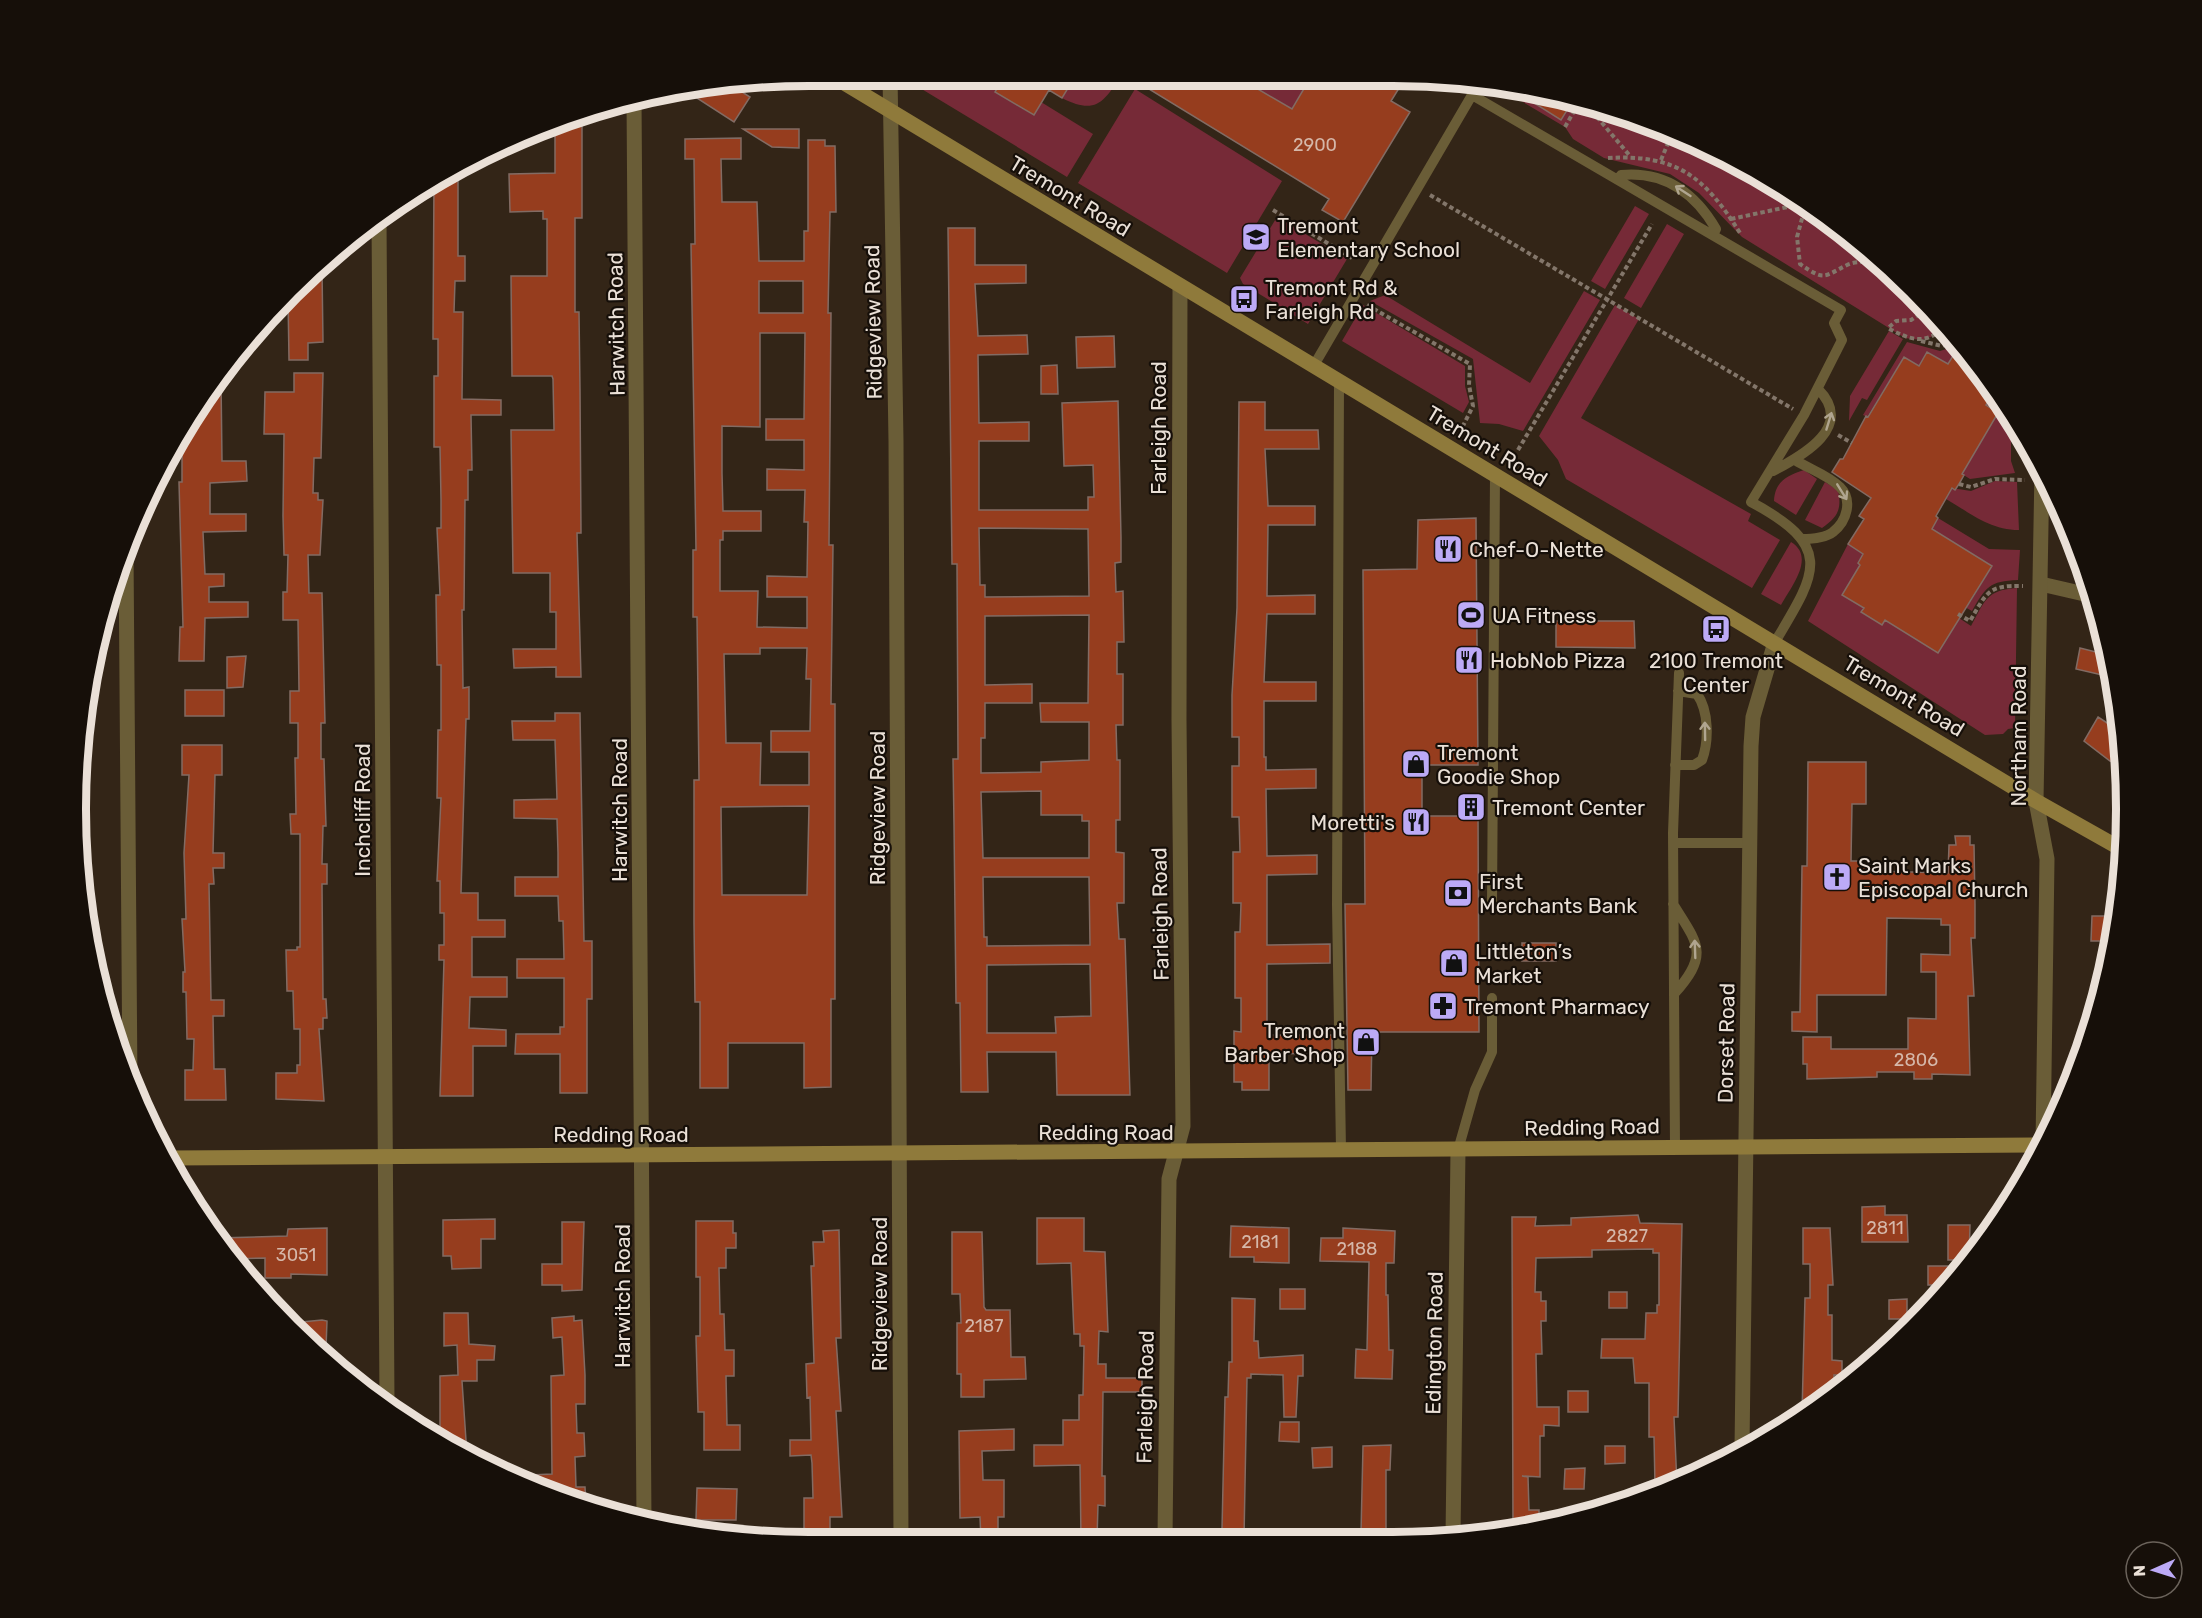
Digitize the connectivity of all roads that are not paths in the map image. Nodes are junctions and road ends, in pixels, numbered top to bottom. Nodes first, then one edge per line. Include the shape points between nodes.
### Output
1 (849, 86) edge
2 (890, 86) edge
3 (634, 107) edge
4 (890, 111) junction
5 (1618, 180) junction
6 (379, 228) edge
7 (1713, 235) junction
8 (1180, 286) junction
9 (1313, 367) junction
10 (1339, 382) junction
11 (1818, 389) junction
12 (1795, 460) junction
13 (1772, 471) junction
14 (1495, 475) junction
15 (2042, 489) edge
16 (1801, 539) junction
17 (126, 570) edge
18 (2041, 585) junction
19 (2083, 594) edge
20 (1775, 642) junction
21 (1679, 674) dead end
22 (1678, 691) junction
23 (1675, 765) junction
24 (2036, 801) junction
25 (1673, 843) junction
26 (1750, 843) junction
27 (2115, 846) edge
28 (1673, 903) junction
29 (1492, 904) dead end
30 (1674, 994) junction
31 (1492, 998) dead end
32 (130, 1057) edge
33 (2043, 1126) edge
34 (2034, 1145) edge
35 (1746, 1146) junction
36 (1675, 1147) junction
37 (1341, 1150) junction
38 (1458, 1150) junction
39 (1176, 1152) junction
40 (642, 1154) junction
41 (900, 1154) junction
42 (386, 1156) junction
43 (175, 1158) edge
44 (387, 1396) edge
45 (1742, 1443) edge
46 (645, 1513) edge
47 (1453, 1530) edge
48 (901, 1532) edge
49 (1165, 1532) edge

1 - 4 main road, Tremont Road
2 - 4 street, Ridgeview Road
3 - 40 street, Harwitch Road
4 - 8 main road, Tremont Road
4 - 41 street, Ridgeview Road
5 - 7 lane
7 -> 5 lane via 1716,229 1690,196 1660,177 1635,174 1621,175
5 - 9 lane via 1472,95
6 - 42 street, Inchcliff Road
7 - 11 lane via 1841,310 1834,323 1842,340
8 - 9 main road, Tremont Road
8 - 39 street, Farleigh Road via 1183,1118
9 - 10 main road, Tremont Road
10 - 14 main road, Tremont Road
10 - 37 lane via 1337,905
12 -> 11 lane via 1817,443 1833,412
11 - 13 lane
12 - 13 lane
12 -> 16 lane via 1838,485 1848,505 1845,517 1833,532
13 - 16 lane via 1751,502 1776,516
14 - 20 main road, Tremont Road
14 - 29 lane
15 - 18 street, Northam Road
16 - 20 lane via 1811,556 1812,572
17 - 32 street
18 - 19 street
18 - 24 street, Northam Road
20 - 24 main road, Tremont Road
20 - 26 street, Dorset Road via 1753,717
21 - 22 lane
22 - 23 lane
23 -> 22 lane via 1694,765 1706,751 1705,705 1698,694
23 - 25 lane
24 - 27 main road, Tremont Road
24 - 33 street, Northam Road via 2047,859
25 - 26 lane
25 - 28 lane
26 - 35 street, Dorset Road
28 - 30 lane
30 -> 28 lane via 1694,969 1698,950 1693,933
30 - 36 lane
31 - 38 lane via 1492,1052 1475,1090
34 - 35 main road, Redding Road
35 - 36 main road, Redding Road
35 - 45 street, Dorset Road
36 - 38 main road, Redding Road
37 - 38 main road, Redding Road
37 - 39 main road, Redding Road
38 - 47 street, Edington Road
39 - 41 main road, Redding Road
39 - 49 street, Farleigh Road via 1169,1179
40 - 41 main road, Redding Road
40 - 42 main road, Redding Road
40 - 46 street, Harwitch Road
41 - 48 street, Ridgeview Road
42 - 43 main road, Redding Road
42 - 44 street, Inchcliff Road

